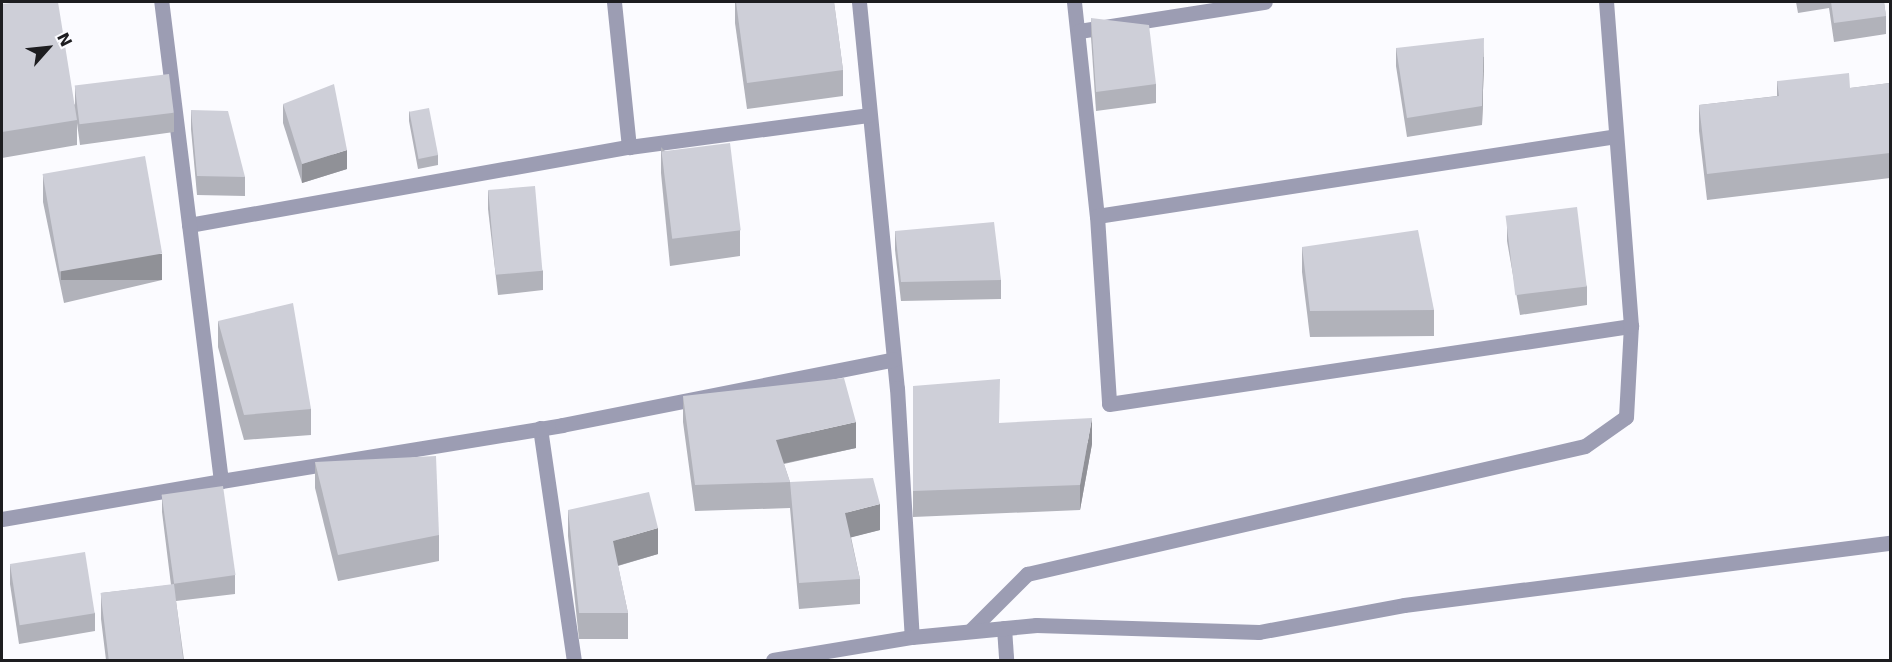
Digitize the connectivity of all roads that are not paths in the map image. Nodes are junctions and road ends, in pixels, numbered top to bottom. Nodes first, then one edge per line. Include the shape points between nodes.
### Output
1 (161, 2) edge
2 (614, 2) edge
3 (859, 2) edge
4 (1074, 2) edge
5 (1265, 2) edge
6 (1606, 2) edge
7 (1078, 31) junction
8 (868, 115) junction
9 (1616, 136) junction
10 (629, 147) junction
11 (1097, 216) junction
12 (189, 225) junction
13 (1631, 326) junction
14 (894, 359) junction
15 (540, 428) junction
16 (221, 481) junction
17 (2, 519) edge
18 (1890, 543) edge
19 (1004, 628) junction
20 (970, 631) junction
21 (912, 637) junction
22 (574, 660) edge
23 (773, 660) edge
24 (1006, 660) edge

1 - 12 street
2 - 10 street
3 - 8 street
4 - 7 street
5 - 7 street
6 - 9 street
7 - 11 street
8 - 10 street
8 - 14 street
9 - 11 street
9 - 13 street
10 - 12 street
11 - 13 street via 1109,404
12 - 16 street
13 - 20 street via 1626,417 1585,446 1027,574
14 - 15 street
14 - 21 street
15 - 16 street
15 - 22 street
16 - 17 street
18 - 19 street via 1404,605 1258,632 1036,625
19 - 20 street
19 - 24 street
20 - 21 street
21 - 23 street

